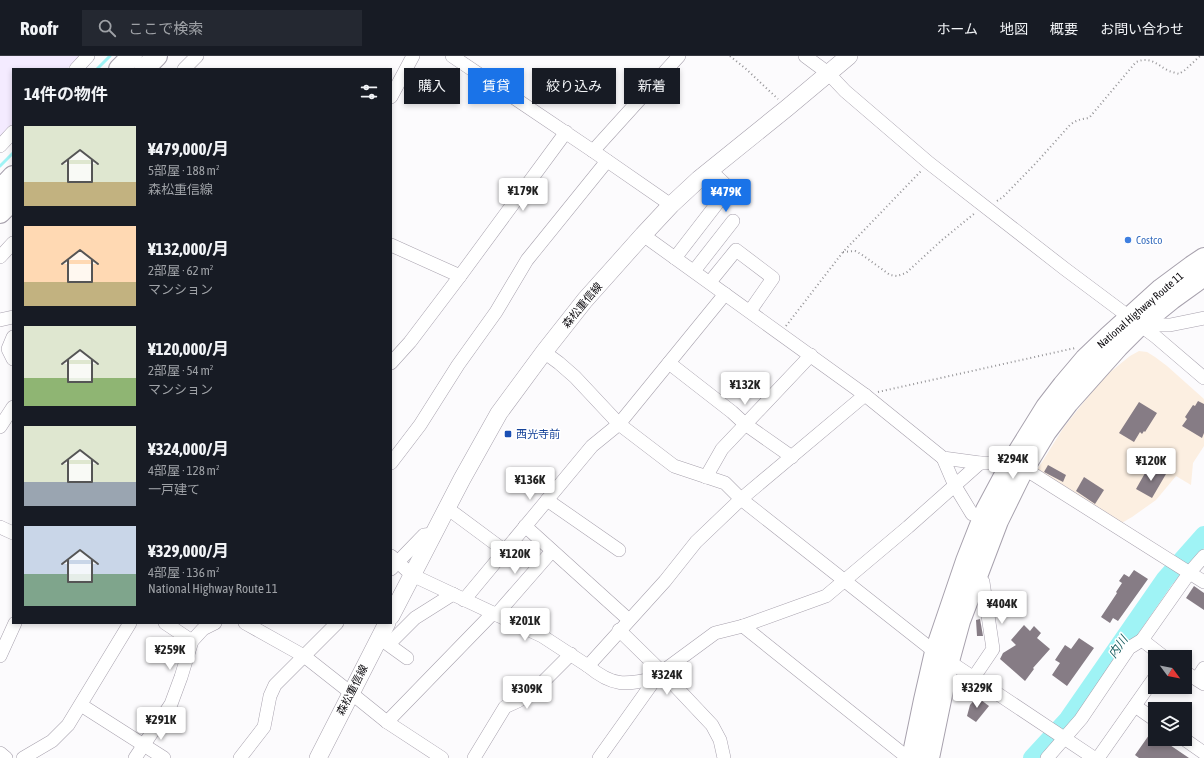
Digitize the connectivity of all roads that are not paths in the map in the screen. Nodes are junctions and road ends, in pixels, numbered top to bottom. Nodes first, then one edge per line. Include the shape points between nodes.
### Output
1 (132, 56) edge
2 (157, 56) edge
3 (197, 56) edge
4 (413, 56) edge
5 (452, 56) edge
6 (679, 56) edge
7 (805, 56) edge
8 (849, 56) edge
9 (120, 68) edge
10 (145, 68) edge
11 (185, 68) edge
12 (828, 73) junction
13 (392, 95) edge
14 (566, 132) junction
15 (12, 133) edge
16 (0, 146) edge
17 (593, 151) junction
18 (607, 161) junction
19 (710, 170) junction
20 (12, 177) edge
21 (0, 190) edge
22 (12, 201) edge
23 (670, 205) junction
24 (0, 213) edge
25 (733, 221) dead end
26 (643, 235) junction
27 (9, 244) edge
28 (392, 245) edge
29 (0, 256) edge
30 (675, 258) junction
31 (1204, 258) edge
32 (694, 271) junction
33 (460, 276) junction
34 (1204, 276) edge
35 (710, 282) junction
36 (725, 294) junction
37 (750, 311) junction
38 (12, 317) edge
39 (1204, 318) edge
40 (0, 320) edge
41 (1135, 321) junction
42 (12, 339) edge
43 (544, 352) junction
44 (811, 355) junction
45 (12, 357) edge
46 (392, 362) edge
47 (668, 363) junction
48 (1204, 378) edge
49 (865, 395) junction
50 (12, 409) edge
51 (619, 424) junction
52 (745, 424) junction
53 (0, 427) edge
54 (792, 456) junction
55 (943, 458) junction
56 (392, 462) edge
57 (980, 463) junction
58 (1017, 468) junction
59 (706, 477) junction
60 (955, 486) junction
61 (741, 499) junction
62 (547, 500) junction
63 (447, 508) junction
64 (972, 514) dead end
65 (525, 526) junction
66 (0, 527) edge
67 (12, 533) edge
68 (434, 534) junction
69 (552, 550) junction
70 (619, 550) dead end
71 (505, 551) junction
72 (1204, 556) edge
73 (393, 562) edge
74 (1182, 567) junction
75 (412, 575) junction
76 (976, 579) junction
77 (844, 580) junction
78 (1204, 582) edge
79 (458, 597) junction
80 (392, 614) edge
81 (495, 614) junction
82 (629, 620) junction
83 (15, 624) edge
84 (129, 624) edge
85 (166, 624) edge
86 (213, 624) edge
87 (247, 624) edge
88 (336, 624) edge
89 (388, 624) edge
90 (743, 626) junction
91 (619, 630) junction
92 (1142, 640) junction
93 (192, 641) junction
94 (384, 641) junction
95 (1155, 650) edge
96 (571, 654) junction
97 (0, 656) edge
98 (304, 656) junction
99 (942, 656) junction
100 (407, 658) dead end
101 (588, 666) junction
102 (1204, 668) edge
103 (659, 675) junction
104 (974, 677) junction
105 (1200, 682) edge
106 (1148, 686) edge
107 (351, 693) junction
108 (81, 705) junction
109 (1135, 706) junction
110 (1148, 715) edge
111 (387, 722) junction
112 (1059, 734) junction
113 (144, 744) junction
114 (1192, 745) edge
115 (0, 753) edge
116 (1204, 753) edge
117 (6, 758) edge
118 (23, 758) edge
119 (135, 758) edge
120 (164, 758) edge
121 (240, 758) edge
122 (318, 758) edge
123 (442, 758) edge
124 (474, 758) edge
125 (600, 758) edge
126 (724, 758) edge
127 (908, 758) edge
128 (912, 758) edge
129 (929, 758) edge
130 (1047, 758) edge
131 (1094, 758) edge
132 (1098, 758) edge

1 - 9 highway
2 - 10 highway
3 - 11 street
4 - 13 street
5 - 14 street
6 - 17 street
7 - 12 street
8 - 12 main road, 森松重信線
12 - 19 main road, 森松重信線
12 - 41 street via 929,163
14 - 17 street
14 - 33 street
15 - 16 street
17 - 18 street
18 - 23 street
18 - 56 street via 526,260 496,312 420,425
19 - 23 main road, 森松重信線
19 - 30 street via 729,188
20 - 21 highway
22 - 24 highway
23 - 26 main road, 森松重信線
25 - 32 street
26 - 30 street
26 - 43 main road, 森松重信線 via 585,300
27 - 29 street
28 - 33 street
30 - 32 street
31 - 41 highway, National Highway Route 11 via 1161,289
32 - 35 street
33 - 46 street
34 - 41 highway, National Highway Route 11
35 - 36 street
35 - 37 street via 736,250 773,278
36 - 37 street
36 - 47 street
37 - 44 street
38 - 40 street
39 - 41 street via 1170,325
41 - 48 street
41 - 58 highway, National Highway Route 11 via 1085,360 1063,385 1038,420
42 - 45 street via 8,349
43 - 51 street via 575,377
43 - 63 main road, 森松重信線 via 499,413
44 - 49 street
44 - 52 street
47 - 51 street
47 - 52 street
49 - 54 street
49 - 55 street
50 - 53 street
51 - 59 street via 674,466
51 - 62 street via 592,446
52 - 54 street
52 - 59 street via 722,449
54 - 61 street
55 - 57 street
55 - 60 street
57 - 58 street via 999,463
57 - 60 street
58 - 74 street via 1033,474
58 - 76 highway, National Highway Route 11
58 - 99 highway, National Highway Route 11 via 983,518 966,561
59 - 61 street via 725,484
60 - 64 street
60 - 77 street
61 - 77 street
61 - 82 street via 696,542
62 - 65 street
62 - 70 street
63 - 68 main road, 森松重信線
63 - 71 street
65 - 69 street
65 - 71 street
66 - 67 street
68 - 73 street via 424,535
68 - 75 main road, 森松重信線
69 - 81 street
69 - 82 street
71 - 79 street
72 - 74 street
73 - 75 street
74 - 78 street
74 - 92 street
75 - 79 street
75 - 80 main road, 森松重信線
76 - 99 highway, National Highway Route 11 via 960,621
76 - 104 street via 983,582 993,649
77 - 90 street via 826,596
77 - 99 street
79 - 81 street
79 - 94 street via 415,618
81 - 96 street via 542,636
81 - 111 street
82 - 91 street
83 - 97 street
84 - 108 street
85 - 93 street
86 - 93 street via 203,629
87 - 98 street
88 - 98 street
89 - 94 main road, 森松重信線
90 - 103 street via 715,633
90 - 127 street
91 - 101 street
91 - 103 street
92 - 95 street
92 - 112 street via 1130,648 1081,719
93 - 113 street via 171,704
94 - 100 street
94 - 107 main road, 森松重信線
96 - 101 street
96 - 124 street via 536,689 505,707
98 - 107 street
98 - 121 street via 275,685 270,696 264,727
99 - 104 street
99 - 128 highway, National Highway Route 11
99 - 129 highway, National Highway Route 11
101 - 103 street via 607,680 616,683 636,683
102 - 105 street
103 - 125 street
103 - 126 street via 712,725 720,740
104 - 112 street
106 - 109 street
107 - 111 street
107 - 122 main road, 森松重信線
108 - 113 street
108 - 118 street via 68,725 52,741
109 - 110 street
109 - 132 street
111 - 123 street
112 - 130 street
112 - 131 street
113 - 119 street
113 - 120 street
114 - 116 street
115 - 117 street

